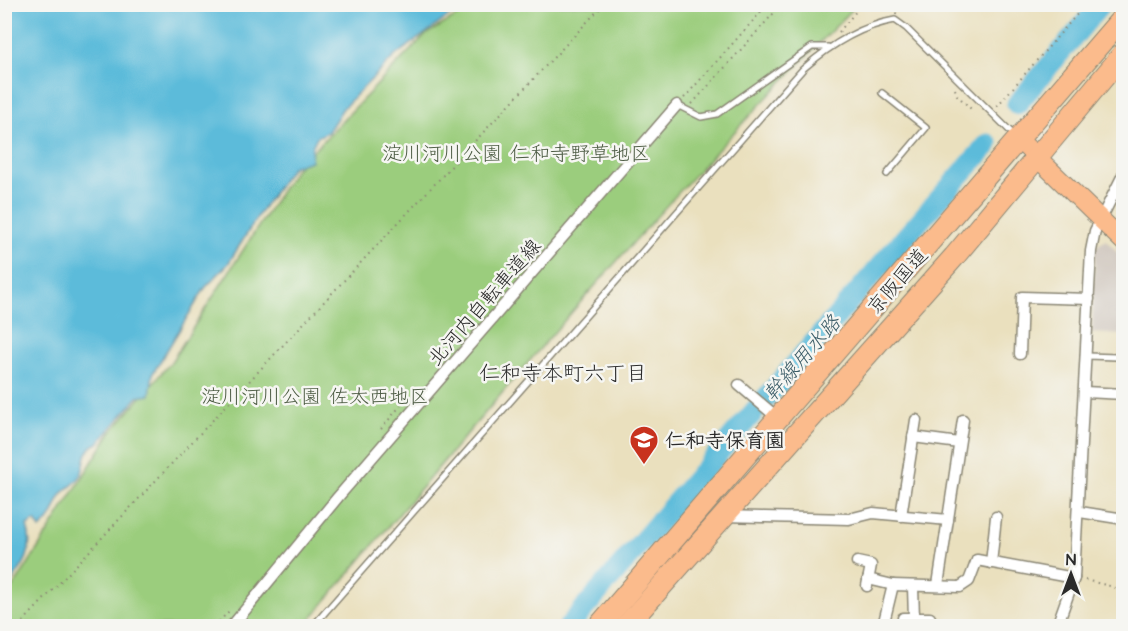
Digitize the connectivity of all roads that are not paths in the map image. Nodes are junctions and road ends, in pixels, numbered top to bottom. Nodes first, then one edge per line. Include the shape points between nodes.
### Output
1 (1124, 16) edge
2 (828, 47) junction
3 (1124, 53) edge
4 (882, 93) dead end
5 (677, 105) joint
6 (1018, 139) junction
7 (1037, 156) junction
8 (1124, 173) edge
9 (886, 174) dead end
10 (1101, 220) junction
11 (1124, 242) edge
12 (1089, 299) junction
13 (1020, 354) dead end
14 (1087, 356) junction
15 (1117, 357) dead end
16 (739, 385) dead end
17 (1085, 392) junction
18 (1124, 394) edge
19 (772, 414) junction
20 (916, 420) dead end
21 (963, 420) dead end
22 (913, 437) junction
23 (959, 443) junction
24 (1080, 512) junction
25 (721, 516) junction
26 (901, 516) junction
27 (996, 517) dead end
28 (1124, 519) edge
29 (948, 520) junction
30 (857, 562) dead end
31 (991, 563) junction
32 (1074, 578) junction
33 (893, 585) junction
34 (938, 585) junction
35 (913, 587) junction
36 (930, 618) dead end
37 (232, 627) edge
38 (313, 627) edge
39 (599, 627) edge
40 (626, 627) edge
41 (883, 627) edge
42 (1056, 627) edge

1 - 6 highway, 京阪国道
2 - 5 lane via 812,47 717,114 701,117
2 - 6 lane via 883,22 895,21 906,27
2 - 38 lane via 803,69 659,229
3 - 7 highway, 京阪国道
4 - 9 lane via 926,128
5 - 37 street, 北河内自転車道線 via 338,497
6 - 7 main road
6 - 19 highway, 京阪国道
7 - 10 main road
7 - 25 highway, 京阪国道 via 954,257
8 - 10 street
10 - 11 main road
10 - 12 street via 1091,251
12 - 13 street via 1022,297
12 - 14 street
14 - 15 lane
14 - 17 street
16 - 19 street
17 - 18 street
17 - 24 street
19 - 39 highway, 京阪国道
20 - 22 street
21 - 23 street
22 - 23 street
22 - 26 street
23 - 29 street
24 - 28 street
24 - 32 street
25 - 26 street
25 - 40 highway, 京阪国道
26 - 29 street
27 - 31 street
29 - 34 street
30 - 33 street via 871,565 867,583
31 - 32 street
31 - 34 street via 977,560 969,581 960,587
32 - 42 street
33 - 35 street
33 - 41 street
34 - 35 street
35 - 36 street via 909,618

